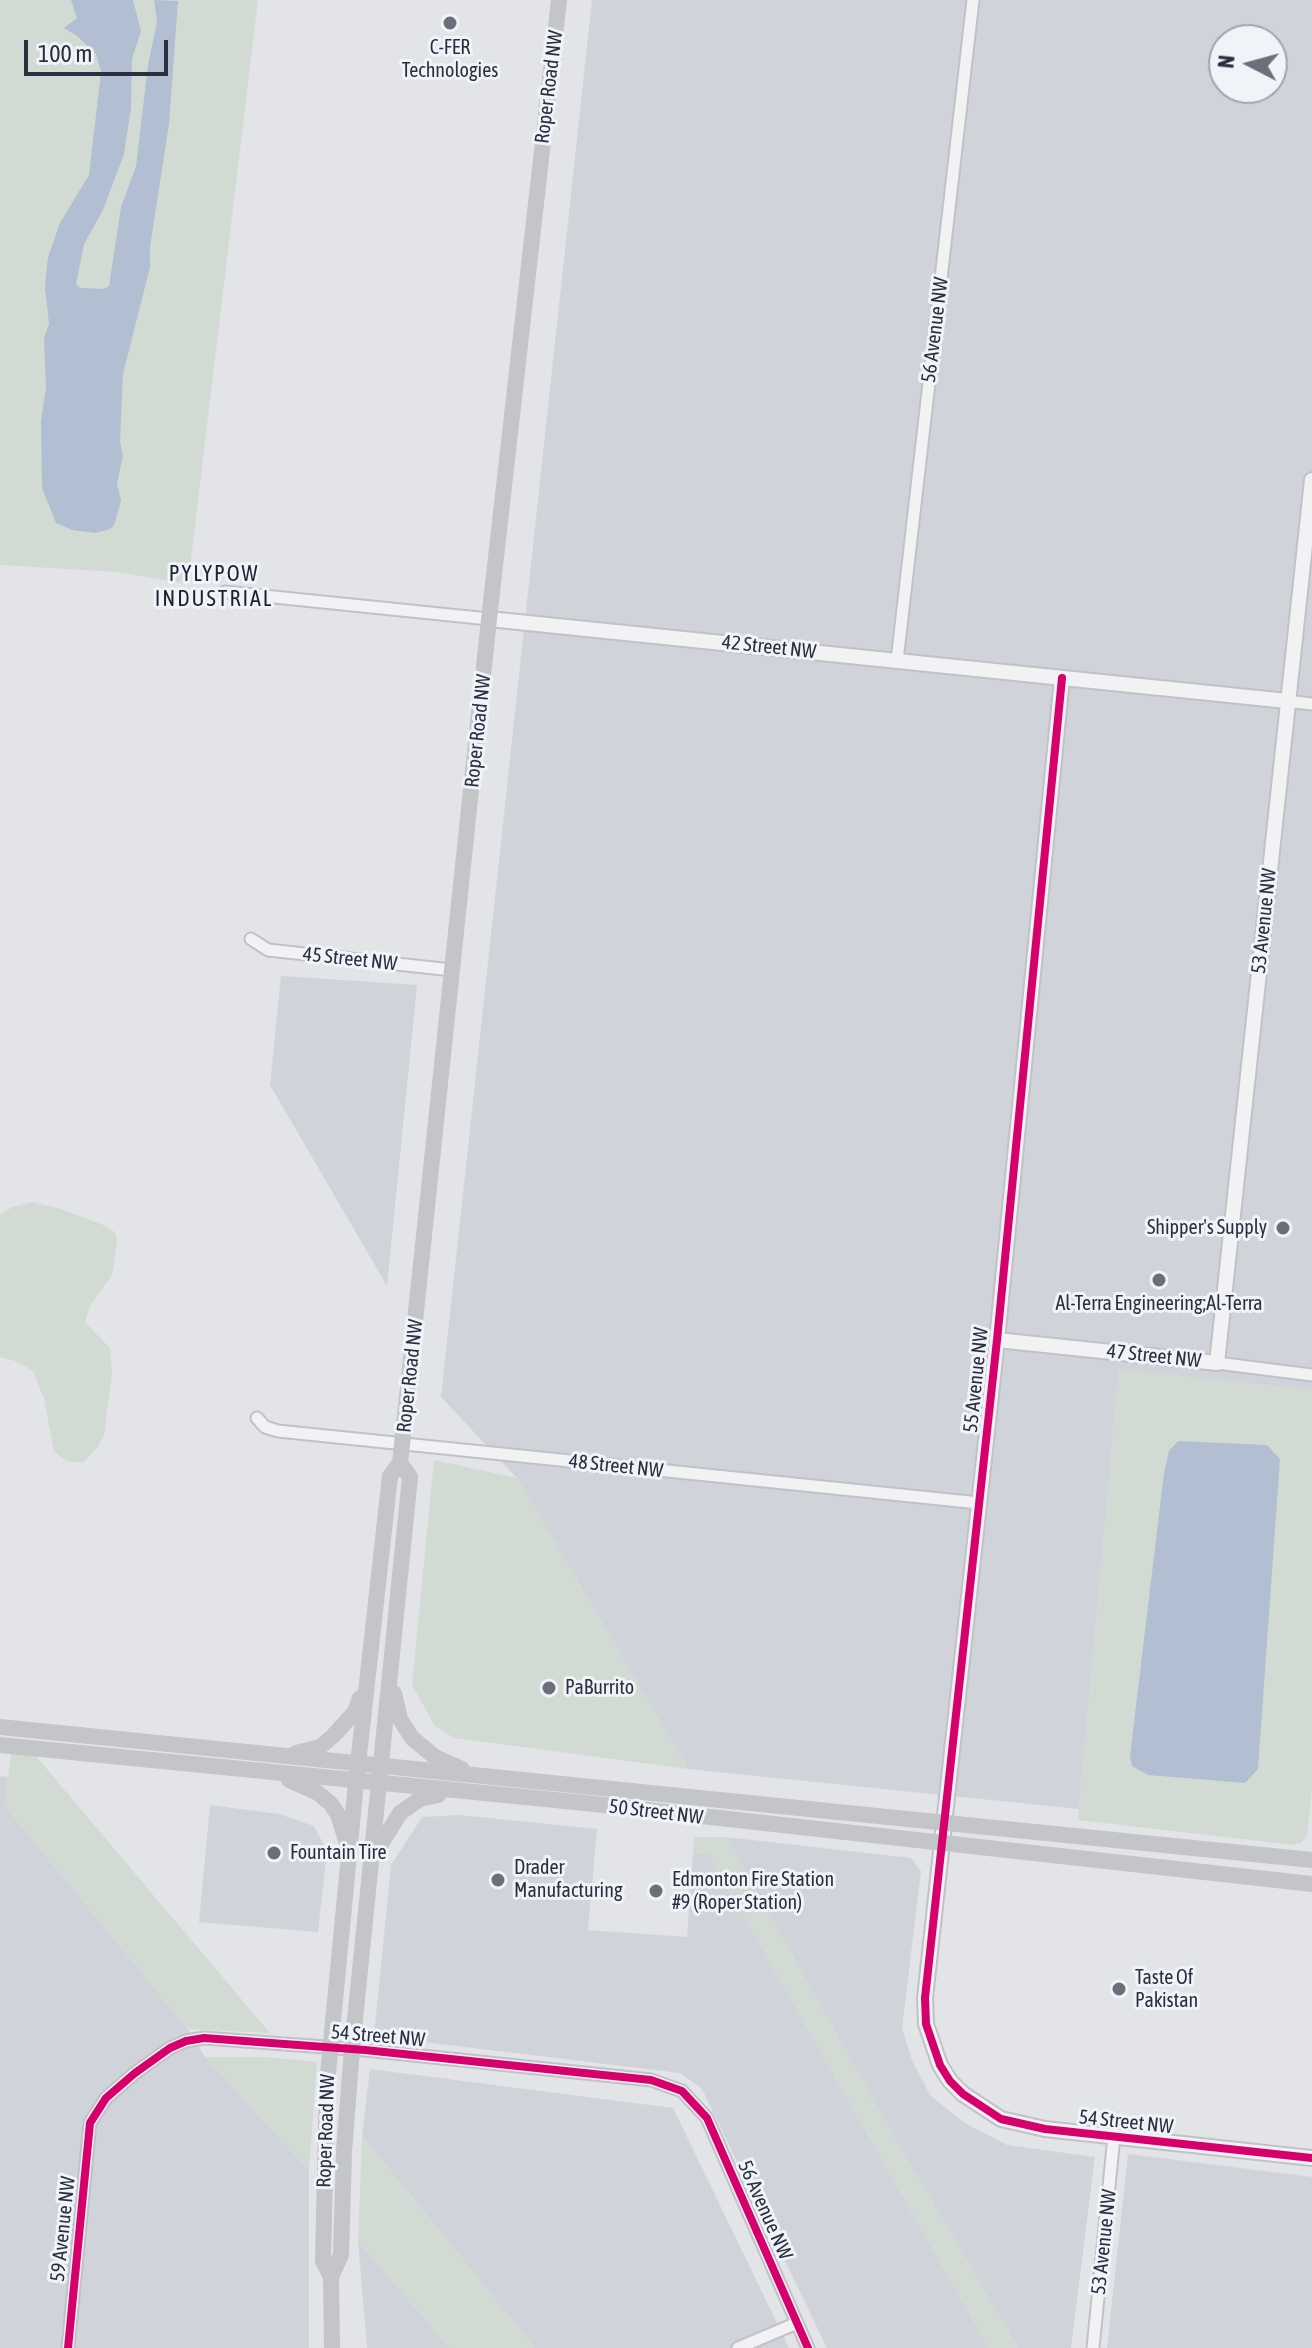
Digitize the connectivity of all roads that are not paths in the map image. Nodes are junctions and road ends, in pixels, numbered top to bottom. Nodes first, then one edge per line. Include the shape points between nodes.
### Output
1 (559, 0) edge
2 (973, 0) edge
3 (1312, 480) edge
4 (225, 592) dead end
5 (489, 619) junction
6 (897, 661) junction
7 (1062, 678) junction
8 (1287, 701) junction
9 (1312, 704) edge
10 (251, 939) dead end
11 (452, 970) junction
12 (997, 1340) junction
13 (1217, 1363) junction
14 (1312, 1375) edge
15 (257, 1418) dead end
16 (402, 1444) junction
17 (400, 1463) junction
18 (979, 1503) junction
19 (391, 1677) junction
20 (367, 1678) junction
21 (0, 1727) edge
22 (0, 1745) edge
23 (277, 1755) junction
24 (358, 1762) junction
25 (381, 1765) junction
26 (272, 1773) junction
27 (478, 1776) junction
28 (356, 1782) junction
29 (379, 1784) junction
30 (454, 1792) junction
31 (945, 1823) junction
32 (943, 1842) junction
33 (349, 1849) junction
34 (1312, 1860) edge
35 (1144, 1863) junction
36 (371, 1865) junction
37 (1312, 1867) edge
38 (1312, 1884) edge
39 (331, 2048) junction
40 (352, 2049) junction
41 (950, 2081) joint
42 (682, 2091) joint
43 (95, 2114) joint
44 (1114, 2136) junction
45 (1312, 2158) edge
46 (331, 2277) junction
47 (797, 2323) junction
48 (68, 2348) edge
49 (332, 2348) edge
50 (738, 2348) edge
51 (808, 2348) edge
52 (1093, 2348) edge

1 - 5 main road, Roper Road NW
2 - 6 street, 56 Avenue NW
3 - 8 street, 53 Avenue NW
4 - 5 street, 42 Street NW
5 - 6 street, 42 Street NW
5 - 11 main road, Roper Road NW
6 - 7 street, 42 Street NW
7 - 8 street, 42 Street NW
7 - 12 street, 55 Avenue NW
8 - 9 street, 42 Street NW
8 - 13 street, 53 Avenue NW
10 - 11 street, 45 Street NW via 268,950
11 - 16 main road, Roper Road NW
12 - 13 street, 47 Street NW
12 - 18 street, 55 Avenue NW
13 - 14 street, 47 Street NW
15 - 16 street, 48 Street NW via 278,1431
16 - 17 main road, Roper Road NW
16 - 18 street, 48 Street NW
17 - 19 main road, Roper Road NW via 410,1477
17 - 20 main road, Roper Road NW via 390,1476
18 - 31 street, 55 Avenue NW
19 - 25 main road, Roper Road NW
19 - 27 main road via 400,1719 412,1738 435,1757
20 - 23 main road via 355,1712 333,1736 320,1747
20 - 24 main road, Roper Road NW
21 - 23 main road, 50 Street NW
22 - 26 main road, 50 Street NW
23 - 24 main road, 50 Street NW
24 - 25 main road, 50 Street NW
24 - 28 main road, Roper Road NW
25 - 27 main road, 50 Street NW
25 - 29 main road, Roper Road NW
26 - 28 main road, 50 Street NW
26 - 33 main road via 331,1804
27 - 31 main road, 50 Street NW
28 - 29 main road, 50 Street NW
28 - 33 main road, Roper Road NW
29 - 30 main road, 50 Street NW
29 - 36 main road, Roper Road NW
30 - 32 main road, 50 Street NW
30 - 36 main road via 420,1799 406,1808
31 - 32 street, 55 Avenue NW
31 - 34 main road, 50 Street NW
32 - 35 main road, 50 Street NW
32 - 41 street, 55 Avenue NW via 925,1998 932,2044
33 - 39 main road, Roper Road NW
35 - 37 main road
35 - 38 main road, 50 Street NW
36 - 40 main road, Roper Road NW
39 - 40 street, 54 Street NW
39 - 43 street, 54 Street NW via 223,2038 186,2041 115,2089
39 - 46 main road, Roper Road NW via 323,2261
40 - 42 street, 54 Street NW via 651,2080
40 - 46 main road, Roper Road NW via 341,2255
41 - 44 street, 54 Street NW via 1001,2119
42 - 47 street, 56 Avenue NW via 707,2118
43 - 48 street, 59 Avenue NW
44 - 45 street, 54 Street NW
44 - 52 street, 53 Avenue NW
46 - 49 main road, Roper Road NW
47 - 50 street
47 - 51 street, 56 Avenue NW

